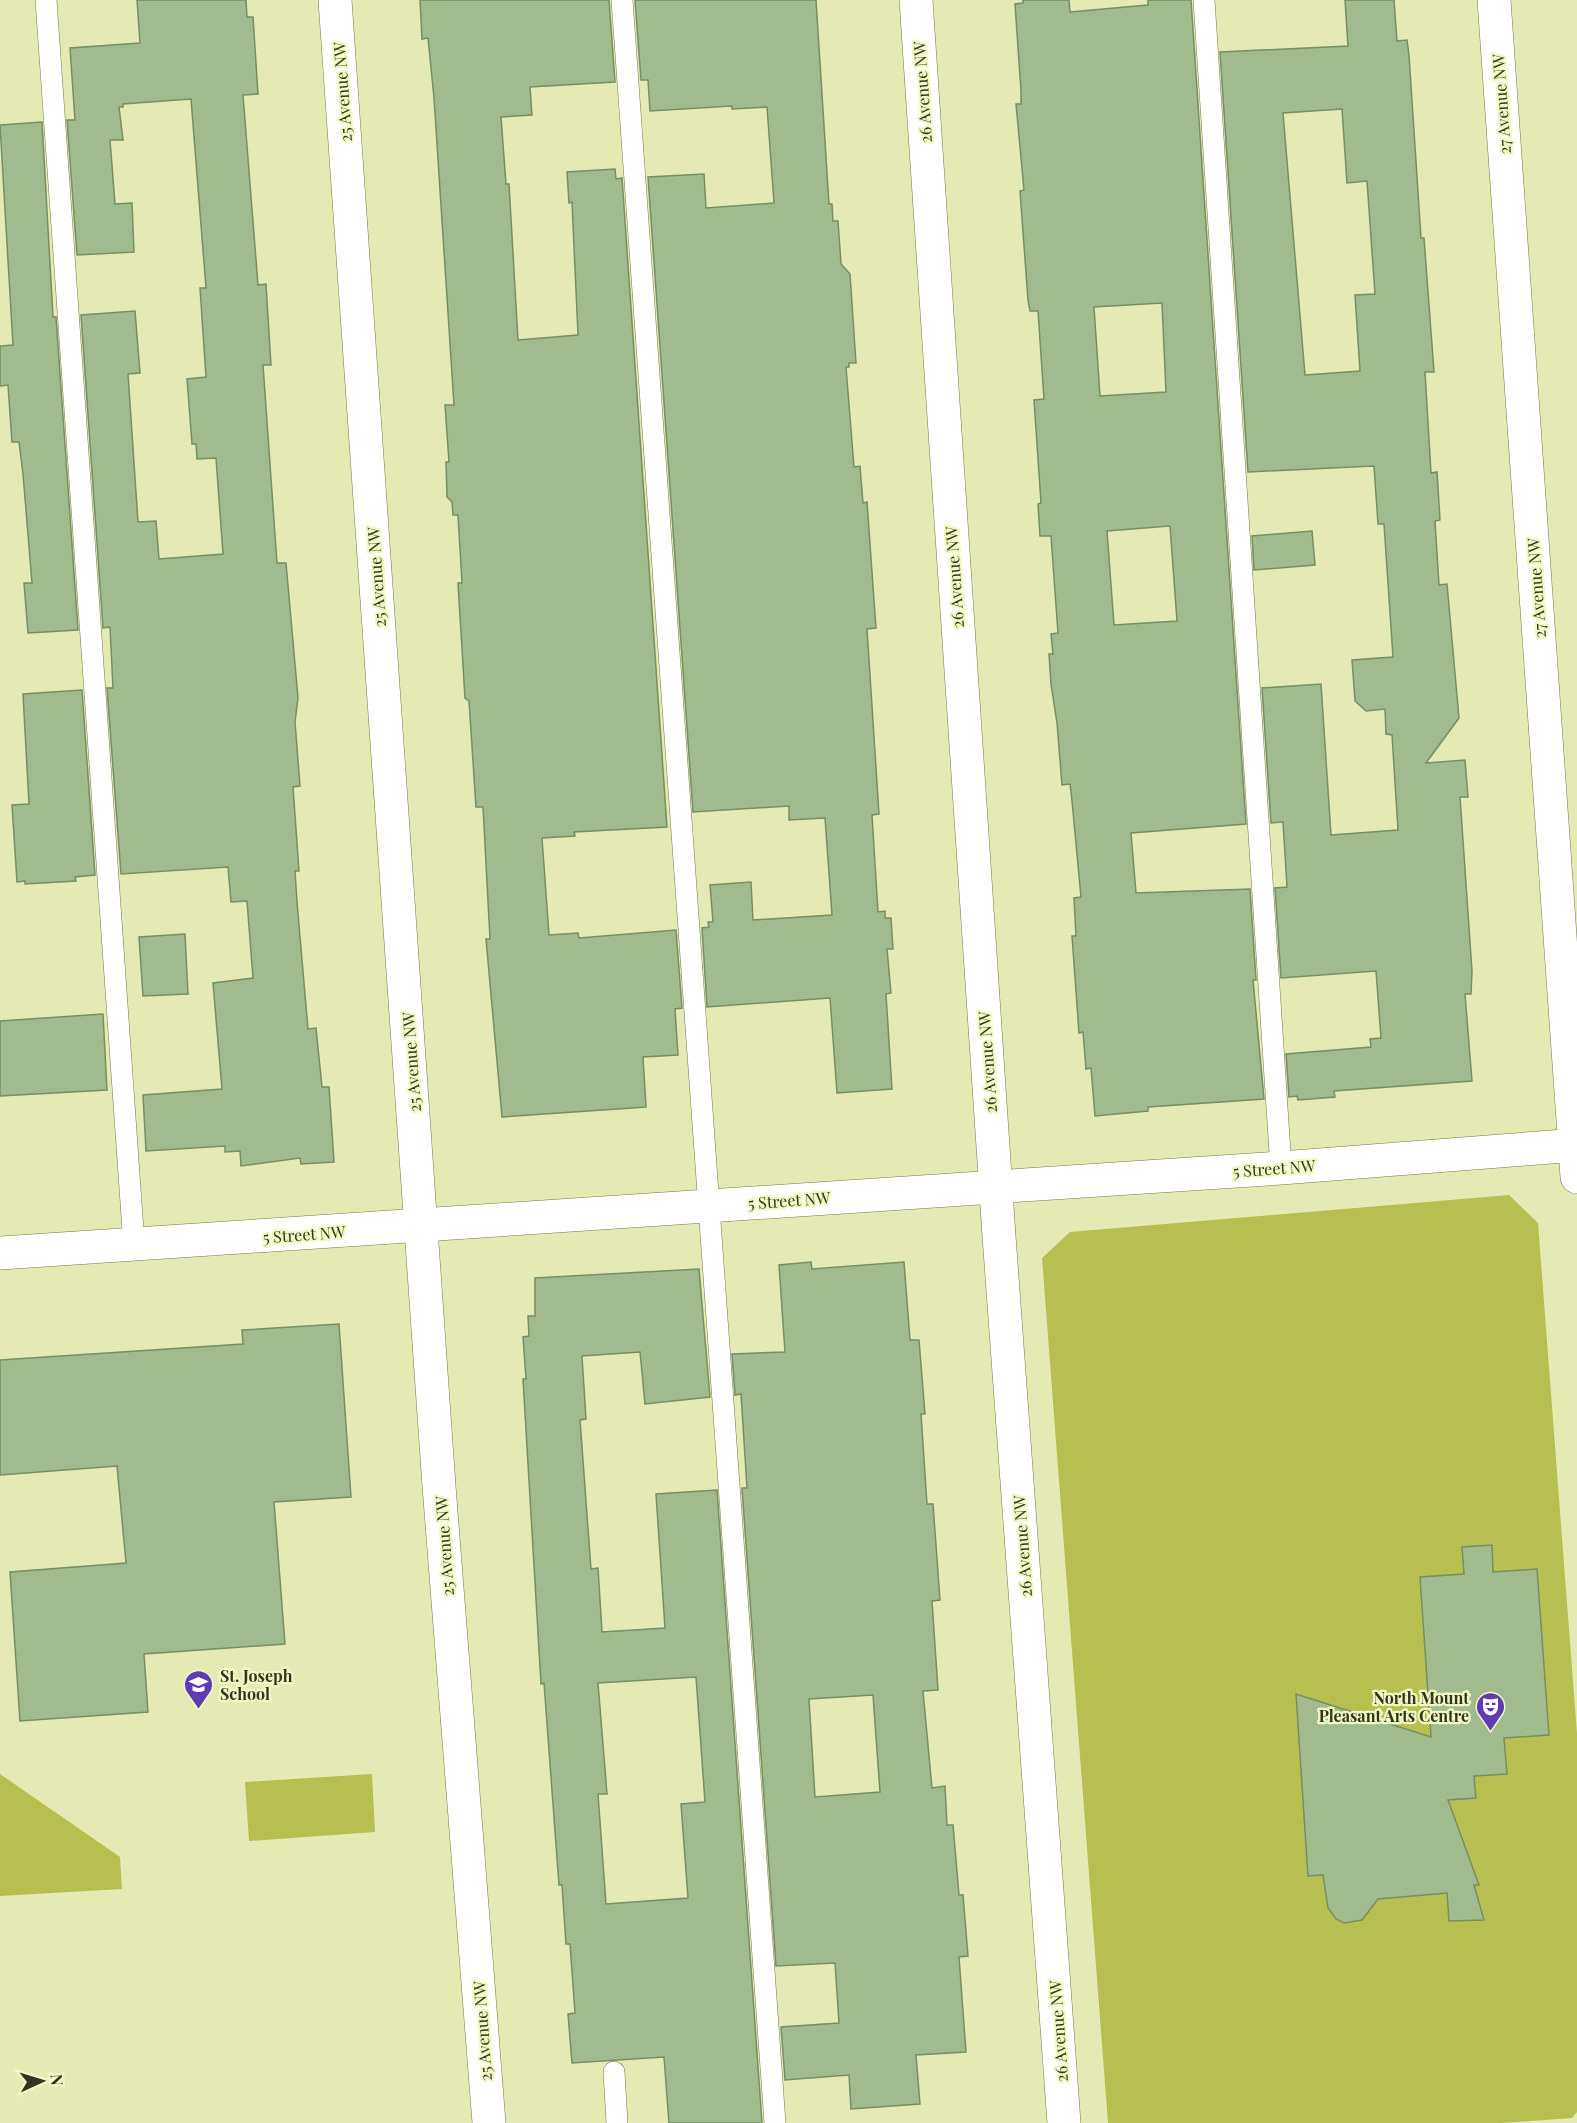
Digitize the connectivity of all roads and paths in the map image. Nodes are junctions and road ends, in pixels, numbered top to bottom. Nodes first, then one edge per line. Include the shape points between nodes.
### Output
1 (46, 0) edge
2 (335, 0) edge
3 (622, 0) edge
4 (915, 0) edge
5 (1204, 0) edge
6 (1494, 0) edge
7 (1576, 1156) edge
8 (1281, 1168) junction
9 (996, 1187) junction
10 (707, 1205) junction
11 (422, 1226) junction
12 (135, 1245) junction
13 (0, 1253) edge
14 (614, 2072) dead end
15 (489, 2123) edge
16 (617, 2123) edge
17 (775, 2123) edge
18 (1064, 2123) edge

1 - 12 lane
2 - 11 street, 25 Avenue NW
3 - 10 lane
4 - 9 street, 26 Avenue NW
5 - 8 lane
6 - 7 street, 27 Avenue NW
7 - 8 street, 5 Street NW
8 - 9 street, 5 Street NW
9 - 10 street, 5 Street NW
9 - 18 street, 26 Avenue NW
10 - 11 street, 5 Street NW
10 - 17 lane
11 - 12 street, 5 Street NW
11 - 15 street, 25 Avenue NW
12 - 13 street, 5 Street NW
14 - 16 lane

